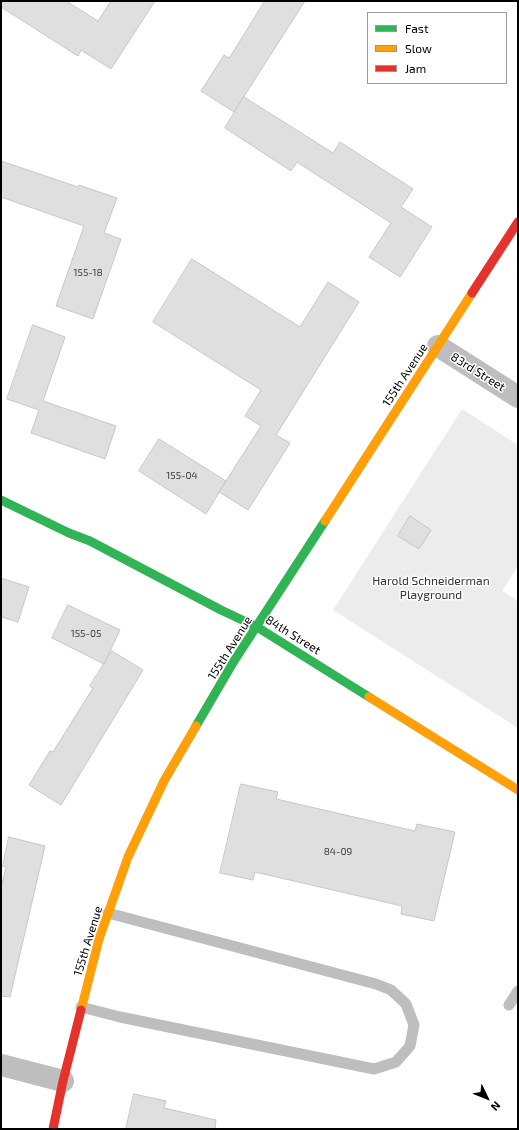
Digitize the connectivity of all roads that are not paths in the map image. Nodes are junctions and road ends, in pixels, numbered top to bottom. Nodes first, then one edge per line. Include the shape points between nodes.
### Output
1 (518, 222) edge
2 (438, 346) junction
3 (518, 397) edge
4 (1, 500) edge
5 (257, 627) junction
6 (518, 790) edge
7 (108, 913) junction
8 (518, 991) edge
9 (509, 1005) dead end
10 (81, 1007) junction
11 (1, 1065) edge
12 (63, 1081) junction
13 (53, 1129) edge

1 - 2 street, 155th Avenue
2 - 3 street, 83rd Street
2 - 5 street, 155th Avenue
4 - 5 street, 84th Street via 90,541
5 - 6 street, 84th Street
5 - 7 street, 155th Avenue via 234,661 164,781 128,857
7 - 10 street, 155th Avenue
7 - 10 lane via 391,990 406,1004 414,1025 410,1046 396,1062 374,1069
8 - 9 lane
10 - 12 street, 155th Avenue
11 - 12 street
12 - 13 street, 155th Avenue

